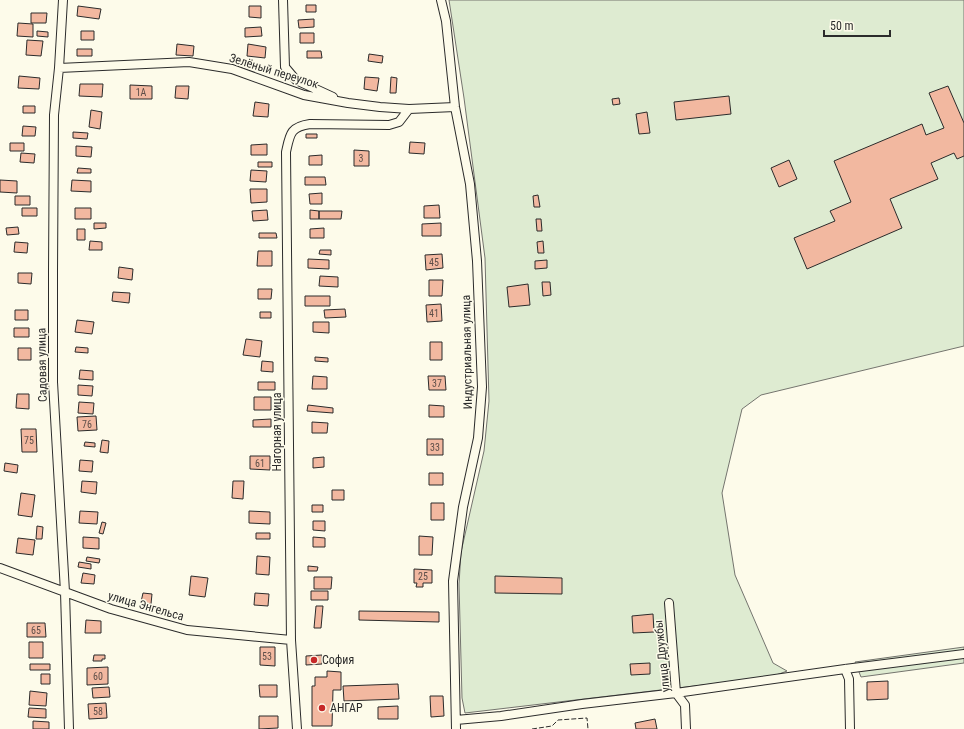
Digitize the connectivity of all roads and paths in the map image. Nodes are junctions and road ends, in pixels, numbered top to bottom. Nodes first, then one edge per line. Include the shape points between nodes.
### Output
1 (63, 0) edge
2 (283, 0) edge
3 (441, 0) edge
4 (59, 68) junction
5 (348, 103) junction
6 (455, 107) junction
7 (409, 108) junction
8 (0, 568) edge
9 (66, 592) junction
10 (669, 603) dead end
11 (291, 640) junction
12 (964, 654) edge
13 (845, 669) junction
14 (676, 693) junction
15 (456, 720) junction
16 (69, 729) edge
17 (297, 729) edge
18 (456, 729) edge
19 (686, 729) edge
20 (850, 729) edge

1 - 4 street, Садовая улица
2 - 5 street via 286,68 296,80
3 - 6 street, Индустриальная улица via 446,21
4 - 5 street, Зелёный переулок via 189,62 232,69 304,95
4 - 9 street, Садовая улица via 54,115 53,374
5 - 7 street, Зелёный переулок
6 - 7 street, Зелёный переулок
6 - 15 street, Индустриальная улица via 470,184 477,254 482,387 478,438 463,507 453,581
7 - 11 street, Нагорная улица via 399,122 389,125 298,126 290,135 286,152
8 - 9 street, улица Энгельса
9 - 11 street, улица Энгельса via 111,609 187,630
9 - 16 street, Садовая улица
10 - 14 street, улица Дружбы
11 - 17 street, Нагорная улица
12 - 13 street
13 - 14 street
13 - 20 street via 849,679
14 - 15 street
14 - 19 street, улица Дружбы via 685,705
15 - 18 street, Индустриальная улица

